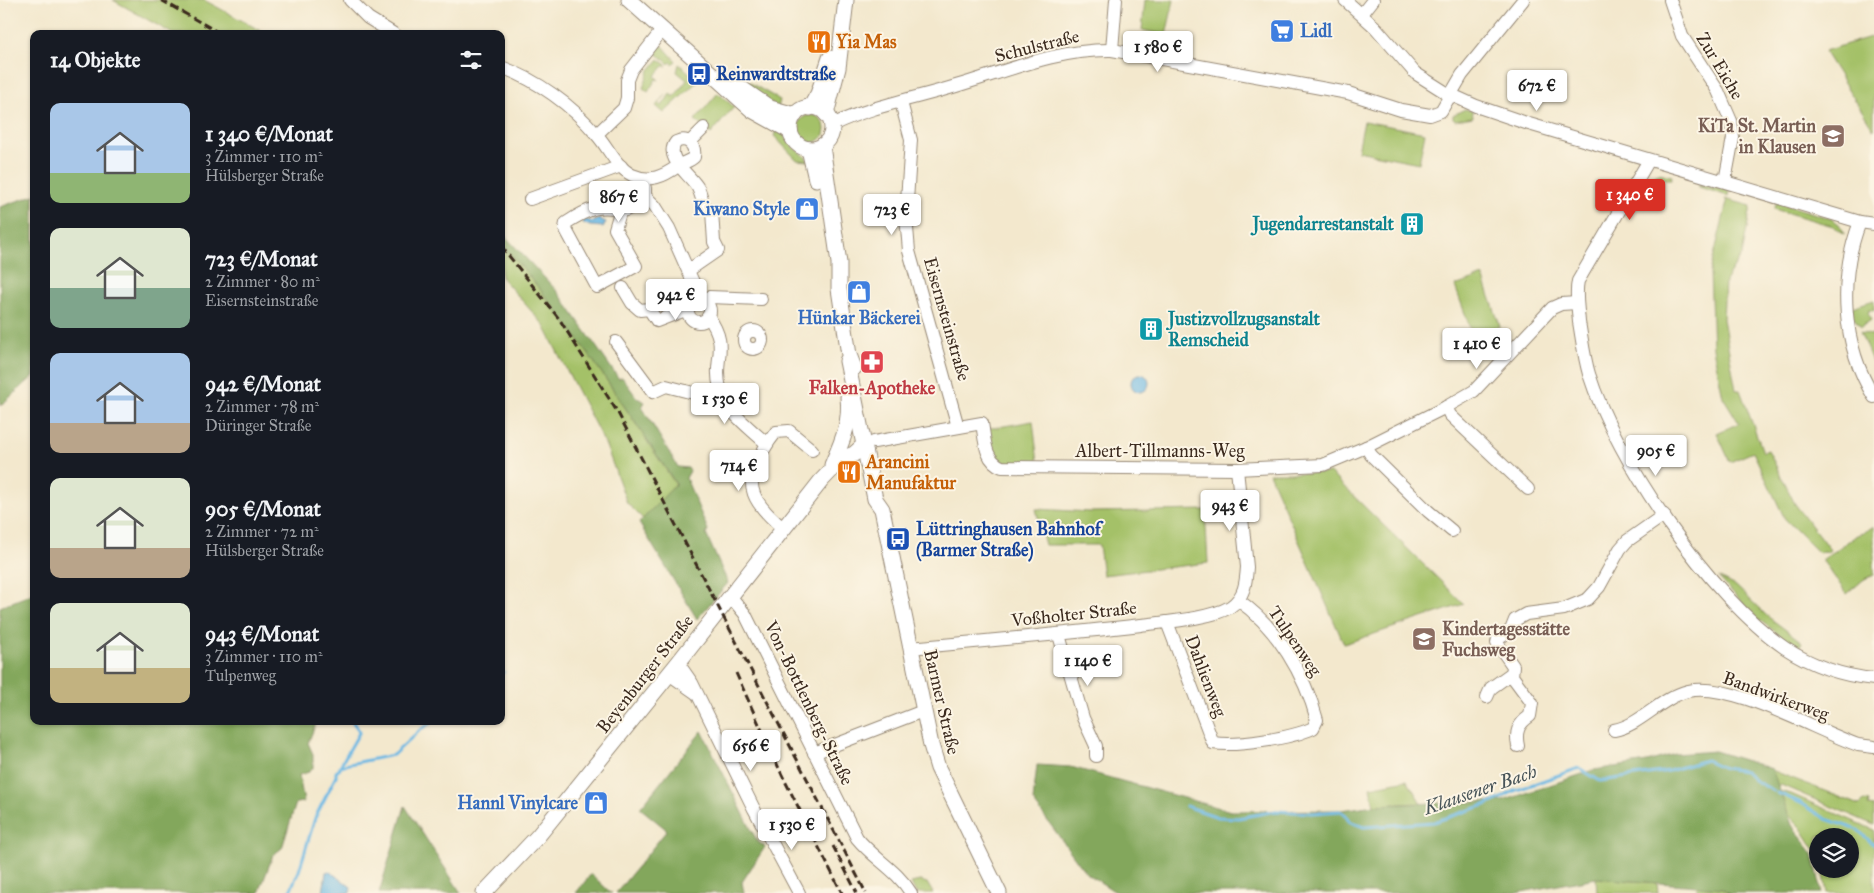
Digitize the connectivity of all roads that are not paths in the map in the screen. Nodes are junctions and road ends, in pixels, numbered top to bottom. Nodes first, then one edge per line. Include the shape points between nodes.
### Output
1 (350, 0) edge
2 (629, 0) edge
3 (846, 0) edge
4 (1116, 0) edge
5 (1345, 0) edge
6 (1373, 0) edge
7 (1522, 0) edge
8 (1670, 0) edge
9 (1362, 14) junction
10 (388, 30) edge
11 (663, 30) junction
12 (841, 31) junction
13 (1112, 50) junction
14 (692, 54) junction
15 (505, 69) edge
16 (1452, 95) junction
17 (901, 102) junction
18 (810, 108) junction
19 (795, 114) junction
20 (829, 120) junction
21 (704, 128) dead end
22 (790, 131) junction
23 (597, 134) junction
24 (690, 142) junction
25 (815, 148) junction
26 (1649, 160) junction
27 (679, 164) junction
28 (621, 166) junction
29 (646, 178) junction
30 (1725, 181) junction
31 (645, 196) junction
32 (530, 198) dead end
33 (621, 209) junction
34 (1860, 222) junction
35 (1874, 224) edge
36 (689, 270) junction
37 (623, 288) dead end
38 (761, 299) dead end
39 (702, 301) junction
40 (1577, 303) junction
41 (688, 309) junction
42 (708, 316) junction
43 (616, 342) dead end
44 (744, 342) dead end
45 (721, 344) junction
46 (848, 358) junction
47 (1874, 397) edge
48 (725, 401) junction
49 (1446, 408) junction
50 (958, 427) junction
51 (870, 443) junction
52 (768, 444) junction
53 (1366, 447) junction
54 (812, 450) dead end
55 (838, 452) junction
56 (1237, 469) junction
57 (829, 471) junction
58 (1528, 489) dead end
59 (1664, 515) junction
60 (783, 528) junction
61 (1452, 531) dead end
62 (731, 597) junction
63 (1238, 600) junction
64 (1167, 622) junction
65 (1059, 635) junction
66 (910, 648) junction
67 (674, 668) junction
68 (1512, 672) junction
69 (1874, 679) edge
70 (1487, 697) dead end
71 (923, 711) junction
72 (1614, 730) dead end
73 (1213, 743) joint
74 (1518, 746) dead end
75 (1874, 747) edge
76 (814, 753) junction
77 (1096, 756) dead end
78 (484, 893) edge
79 (799, 893) edge
80 (911, 893) edge
81 (999, 893) edge

1 - 10 street via 368,18
2 - 11 main road
3 - 12 main road
4 - 13 street
5 - 9 street
6 - 9 street
7 - 16 street, Schulstraße via 1462,75
8 - 30 street, Zur Eiche via 1682,36 1718,91 1731,121 1733,138
9 - 16 street via 1415,73
11 - 14 main road
11 - 23 street via 631,70 624,108
12 - 18 main road via 833,44 818,94
12 - 20 main road via 842,45
13 - 16 street, Schulstraße via 1348,93 1423,115 1441,111
13 - 17 street, Schulstraße via 1055,56
14 - 19 main road via 767,106
14 - 22 main road via 752,110
15 - 23 street via 538,85 564,103
16 - 26 street via 1493,113
17 - 20 street, Schulstraße
17 - 50 street, Eisernsteinstraße via 911,140 906,216 909,251
18 - 19 main road
18 - 20 main road
19 - 22 main road
20 - 25 main road via 829,139
21 - 24 street
22 - 25 main road via 795,142
23 - 28 street
24 - 27 street via 694,156 690,161
24 - 27 street via 680,140 673,146 672,156
25 - 46 main road, Barmer Straße via 839,263 838,284
26 - 30 street
26 - 40 street via 1584,272 1586,282
27 - 29 street via 660,178
27 - 36 street via 697,187 705,207 712,211 714,242 718,250
28 - 29 street via 632,175
28 - 32 street
29 - 31 street
30 - 34 street
31 - 33 street via 626,210
31 - 36 street via 667,224
33 - 33 street via 594,208 566,223 565,228 597,287 636,266 615,229
34 - 35 street
34 - 47 street via 1850,259 1847,314 1856,360
36 - 39 street
37 - 41 street via 640,310 649,308 657,322
38 - 39 street via 709,297
39 - 41 street via 693,302
39 - 42 street via 709,308
40 - 49 street, Albert-Tillmanns-Weg via 1552,308 1480,386
40 - 59 street via 1584,354 1597,396 1631,463
41 - 42 street via 689,316 695,321 702,321
42 - 45 street
43 - 48 street via 653,392 666,386
44 - 45 street
45 - 48 street via 719,383
46 - 51 main road, Barmer Straße
46 - 55 main road via 844,370 848,419
48 - 52 street via 735,415
49 - 53 street, Albert-Tillmanns-Weg
49 - 58 street
50 - 51 street
50 - 56 street, Albert-Tillmanns-Weg via 982,423 989,457 1002,467
51 - 55 main road via 853,443
51 - 57 main road via 842,459
51 - 66 main road, Barmer Straße via 884,497 882,509
52 - 54 street via 776,432 789,432
52 - 60 street via 753,468 753,489 763,511
53 - 56 street, Albert-Tillmanns-Weg via 1323,465
53 - 61 street
55 - 57 main road
56 - 63 street via 1247,567 1246,581
57 - 60 main road, Beyenburger Straße
59 - 68 street via 1627,541 1588,599 1564,609 1526,614 1515,620 1511,630 1497,643 1513,666
59 - 69 street via 1700,565 1772,638 1822,666
60 - 62 main road, Beyenburger Straße
62 - 67 main road, Beyenburger Straße
62 - 76 street, Von-Bottlenberg-Straße via 746,615
63 - 64 street, Voßholter Straße via 1219,611
63 - 73 street, Tulpenweg via 1252,609 1292,662 1310,696 1317,720 1313,728 1305,732 1279,738 1223,745
64 - 65 street, Voßholter Straße
64 - 73 street, Dahlienweg
65 - 66 street, Voßholter Straße
65 - 77 street via 1083,718 1096,746
66 - 71 main road, Barmer Straße
67 - 78 main road, Beyenburger Straße via 538,836
67 - 79 street via 690,678
68 - 70 street via 1491,688
68 - 74 street via 1532,703 1530,716 1521,722 1518,730
71 - 76 street
71 - 81 main road, Barmer Straße via 938,768
72 - 75 street, Bandwirkerweg via 1625,728 1671,698 1704,689 1730,694 1858,745
76 - 80 street, Von-Bottlenberg-Straße via 857,838 867,851 897,873

